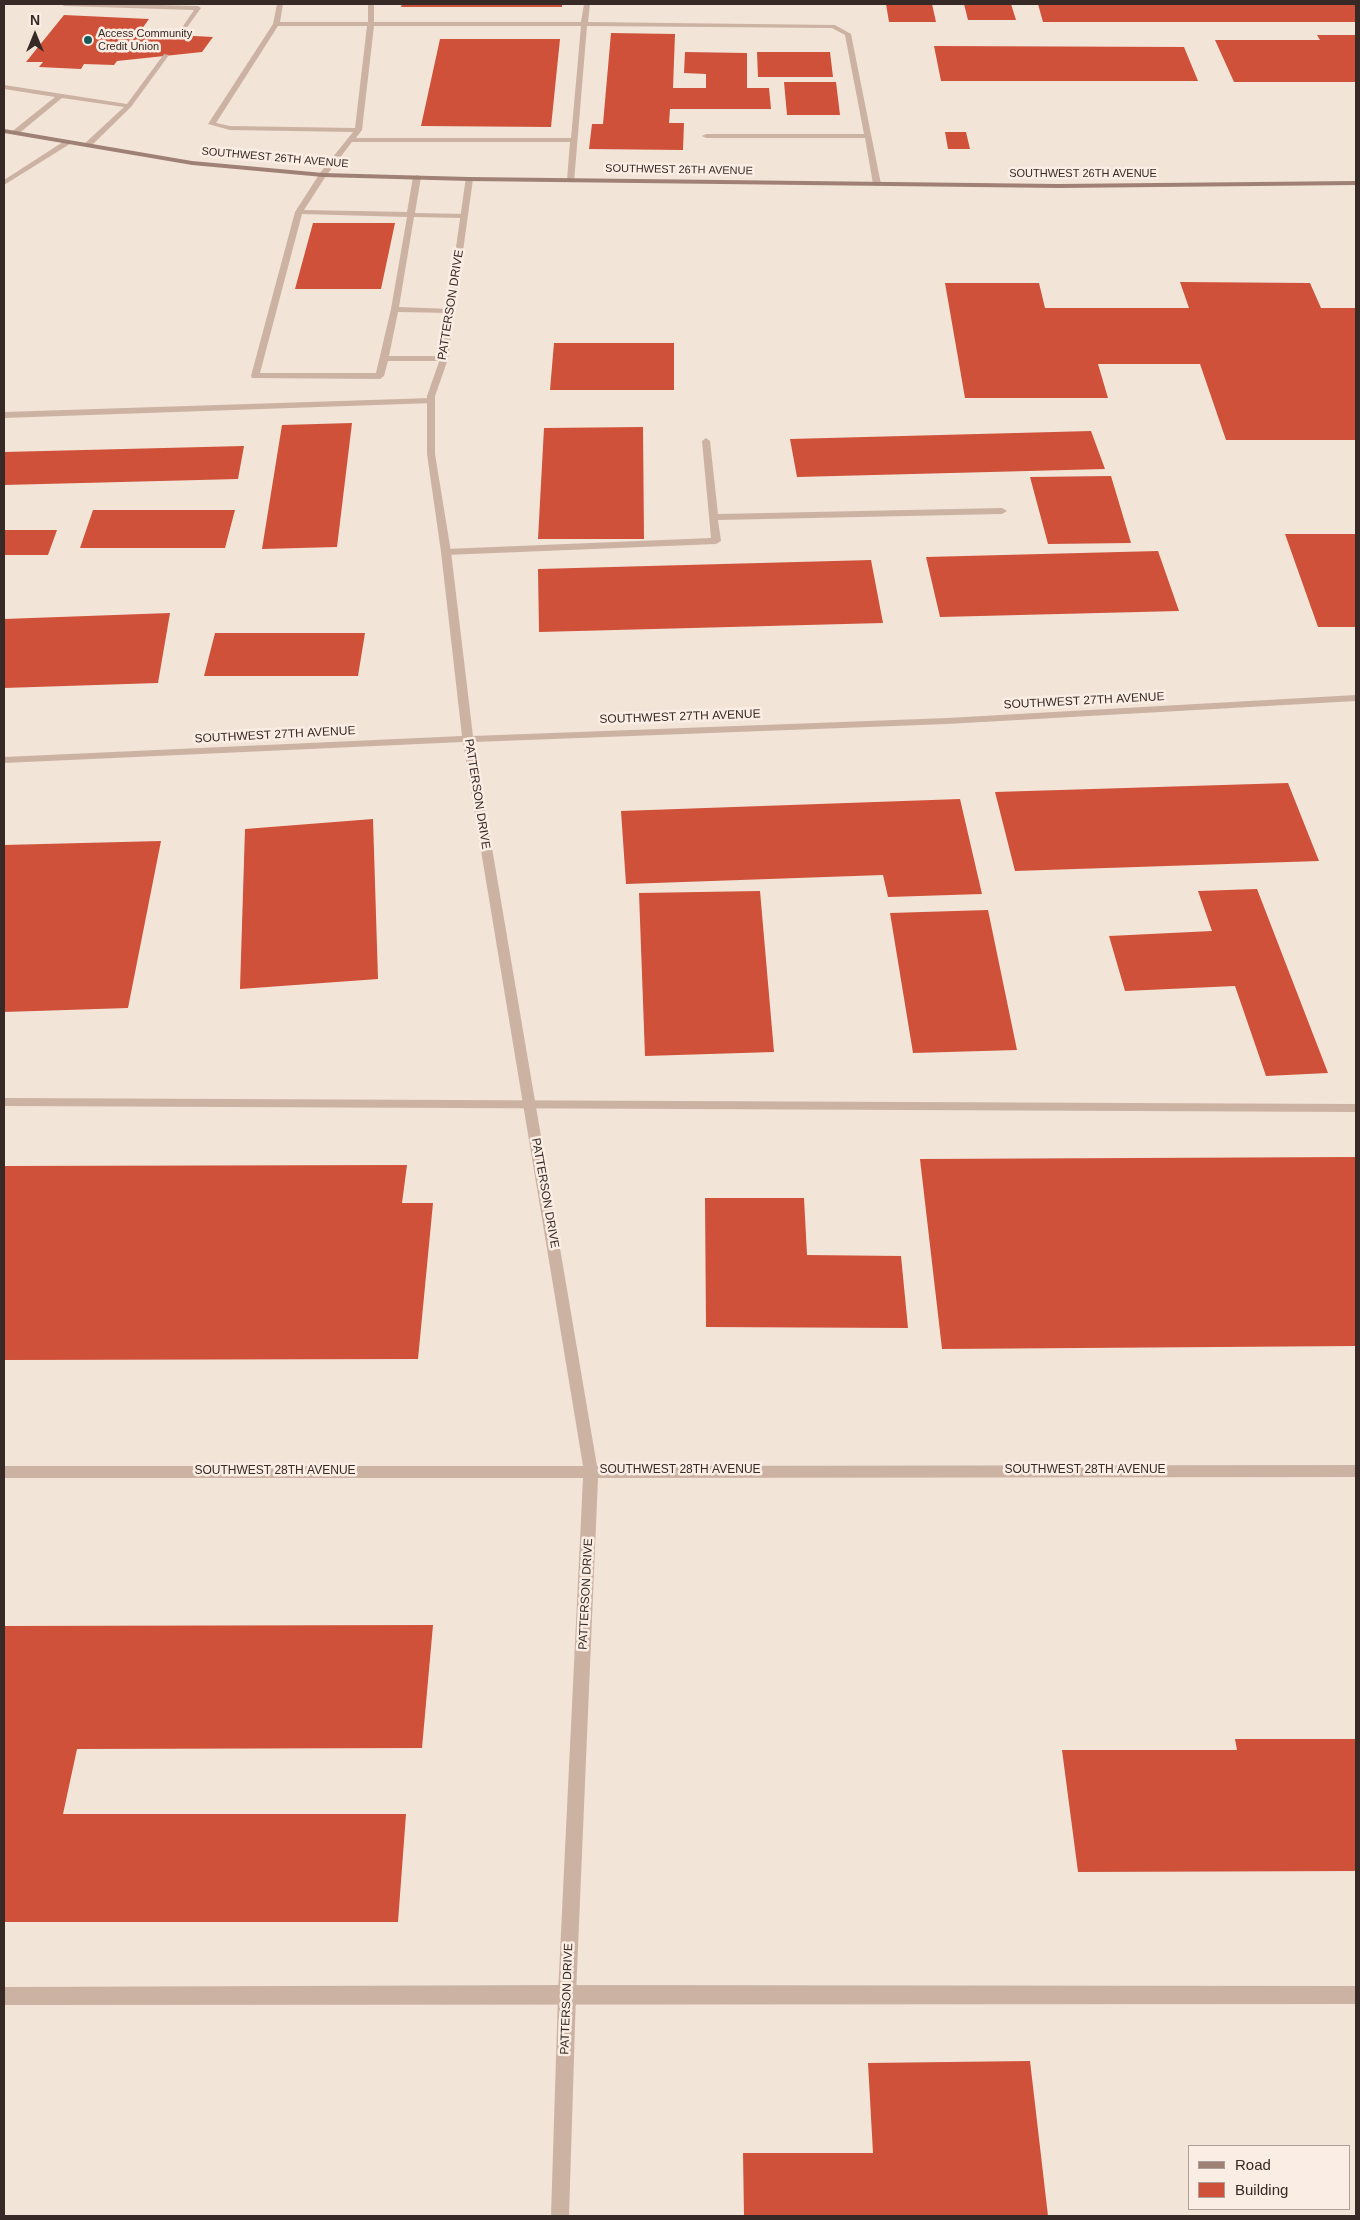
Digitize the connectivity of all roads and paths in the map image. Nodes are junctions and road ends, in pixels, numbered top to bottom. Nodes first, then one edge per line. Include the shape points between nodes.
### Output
1 (64, 4) edge
2 (280, 4) edge
3 (371, 4) edge
4 (588, 4) edge
5 (276, 24) junction
6 (371, 24) junction
7 (584, 24) junction
8 (180, 35) dead end
9 (166, 56) dead end
10 (4, 88) edge
11 (60, 96) junction
12 (130, 106) junction
13 (358, 130) junction
14 (4, 131) edge
15 (14, 133) junction
16 (706, 136) dead end
17 (868, 136) junction
18 (350, 140) junction
19 (574, 140) junction
20 (69, 142) junction
21 (88, 145) junction
22 (323, 175) junction
23 (417, 177) junction
24 (469, 179) junction
25 (571, 180) junction
26 (1356, 182) edge
27 (4, 183) edge
28 (877, 184) junction
29 (299, 212) junction
30 (411, 216) junction
31 (464, 216) junction
32 (395, 309) junction
33 (451, 310) junction
34 (384, 358) junction
35 (444, 359) junction
36 (431, 401) junction
37 (4, 415) edge
38 (706, 441) dead end
39 (1002, 511) dead end
40 (714, 517) junction
41 (446, 552) junction
42 (1356, 698) edge
43 (468, 739) junction
44 (4, 760) edge
45 (4, 1102) edge
46 (530, 1104) junction
47 (1356, 1108) edge
48 (591, 1470) junction
49 (1356, 1470) edge
50 (4, 1472) edge
51 (567, 1994) junction
52 (1356, 1994) edge
53 (4, 1996) edge
54 (560, 2216) edge

1 - 8 street via 198,8
2 - 5 street
3 - 6 street
4 - 7 street
5 - 6 street
5 - 13 street via 212,124 230,128
6 - 7 street
6 - 13 street
7 - 17 street via 833,26 848,34
7 - 19 street
9 - 12 street
10 - 11 street
11 - 12 street
11 - 15 street
12 - 21 street
13 - 18 street
14 - 15 main road, SOUTHWEST 26TH AVENUE
15 - 20 main road, SOUTHWEST 26TH AVENUE
16 - 17 street
17 - 28 street
18 - 19 street
18 - 22 street
19 - 25 street
20 - 21 main road, SOUTHWEST 26TH AVENUE
20 - 27 street
21 - 22 main road, SOUTHWEST 26TH AVENUE via 192,163
22 - 23 main road, SOUTHWEST 26TH AVENUE
22 - 29 street
23 - 24 main road, SOUTHWEST 26TH AVENUE
23 - 30 street
24 - 25 main road, SOUTHWEST 26TH AVENUE
24 - 31 street, PATTERSON DRIVE
25 - 28 main road, SOUTHWEST 26TH AVENUE
26 - 28 main road, SOUTHWEST 26TH AVENUE via 1058,186
29 - 30 street
29 - 34 street via 255,376 380,376
30 - 31 street
30 - 32 street
31 - 33 street, PATTERSON DRIVE
32 - 33 street
32 - 34 street
33 - 35 street, PATTERSON DRIVE
34 - 35 street
35 - 36 street, PATTERSON DRIVE
36 - 37 street
36 - 41 street, PATTERSON DRIVE via 431,454
38 - 40 street
39 - 40 street
40 - 41 street via 716,542
41 - 43 street, PATTERSON DRIVE
42 - 43 street, SOUTHWEST 27TH AVENUE via 947,721
43 - 44 street, SOUTHWEST 27TH AVENUE
43 - 46 street, PATTERSON DRIVE
45 - 46 street
46 - 47 street
46 - 48 street, PATTERSON DRIVE
48 - 49 street, SOUTHWEST 28TH AVENUE
48 - 50 street, SOUTHWEST 28TH AVENUE
48 - 51 street, PATTERSON DRIVE
51 - 52 street
51 - 53 street
51 - 54 street, PATTERSON DRIVE

